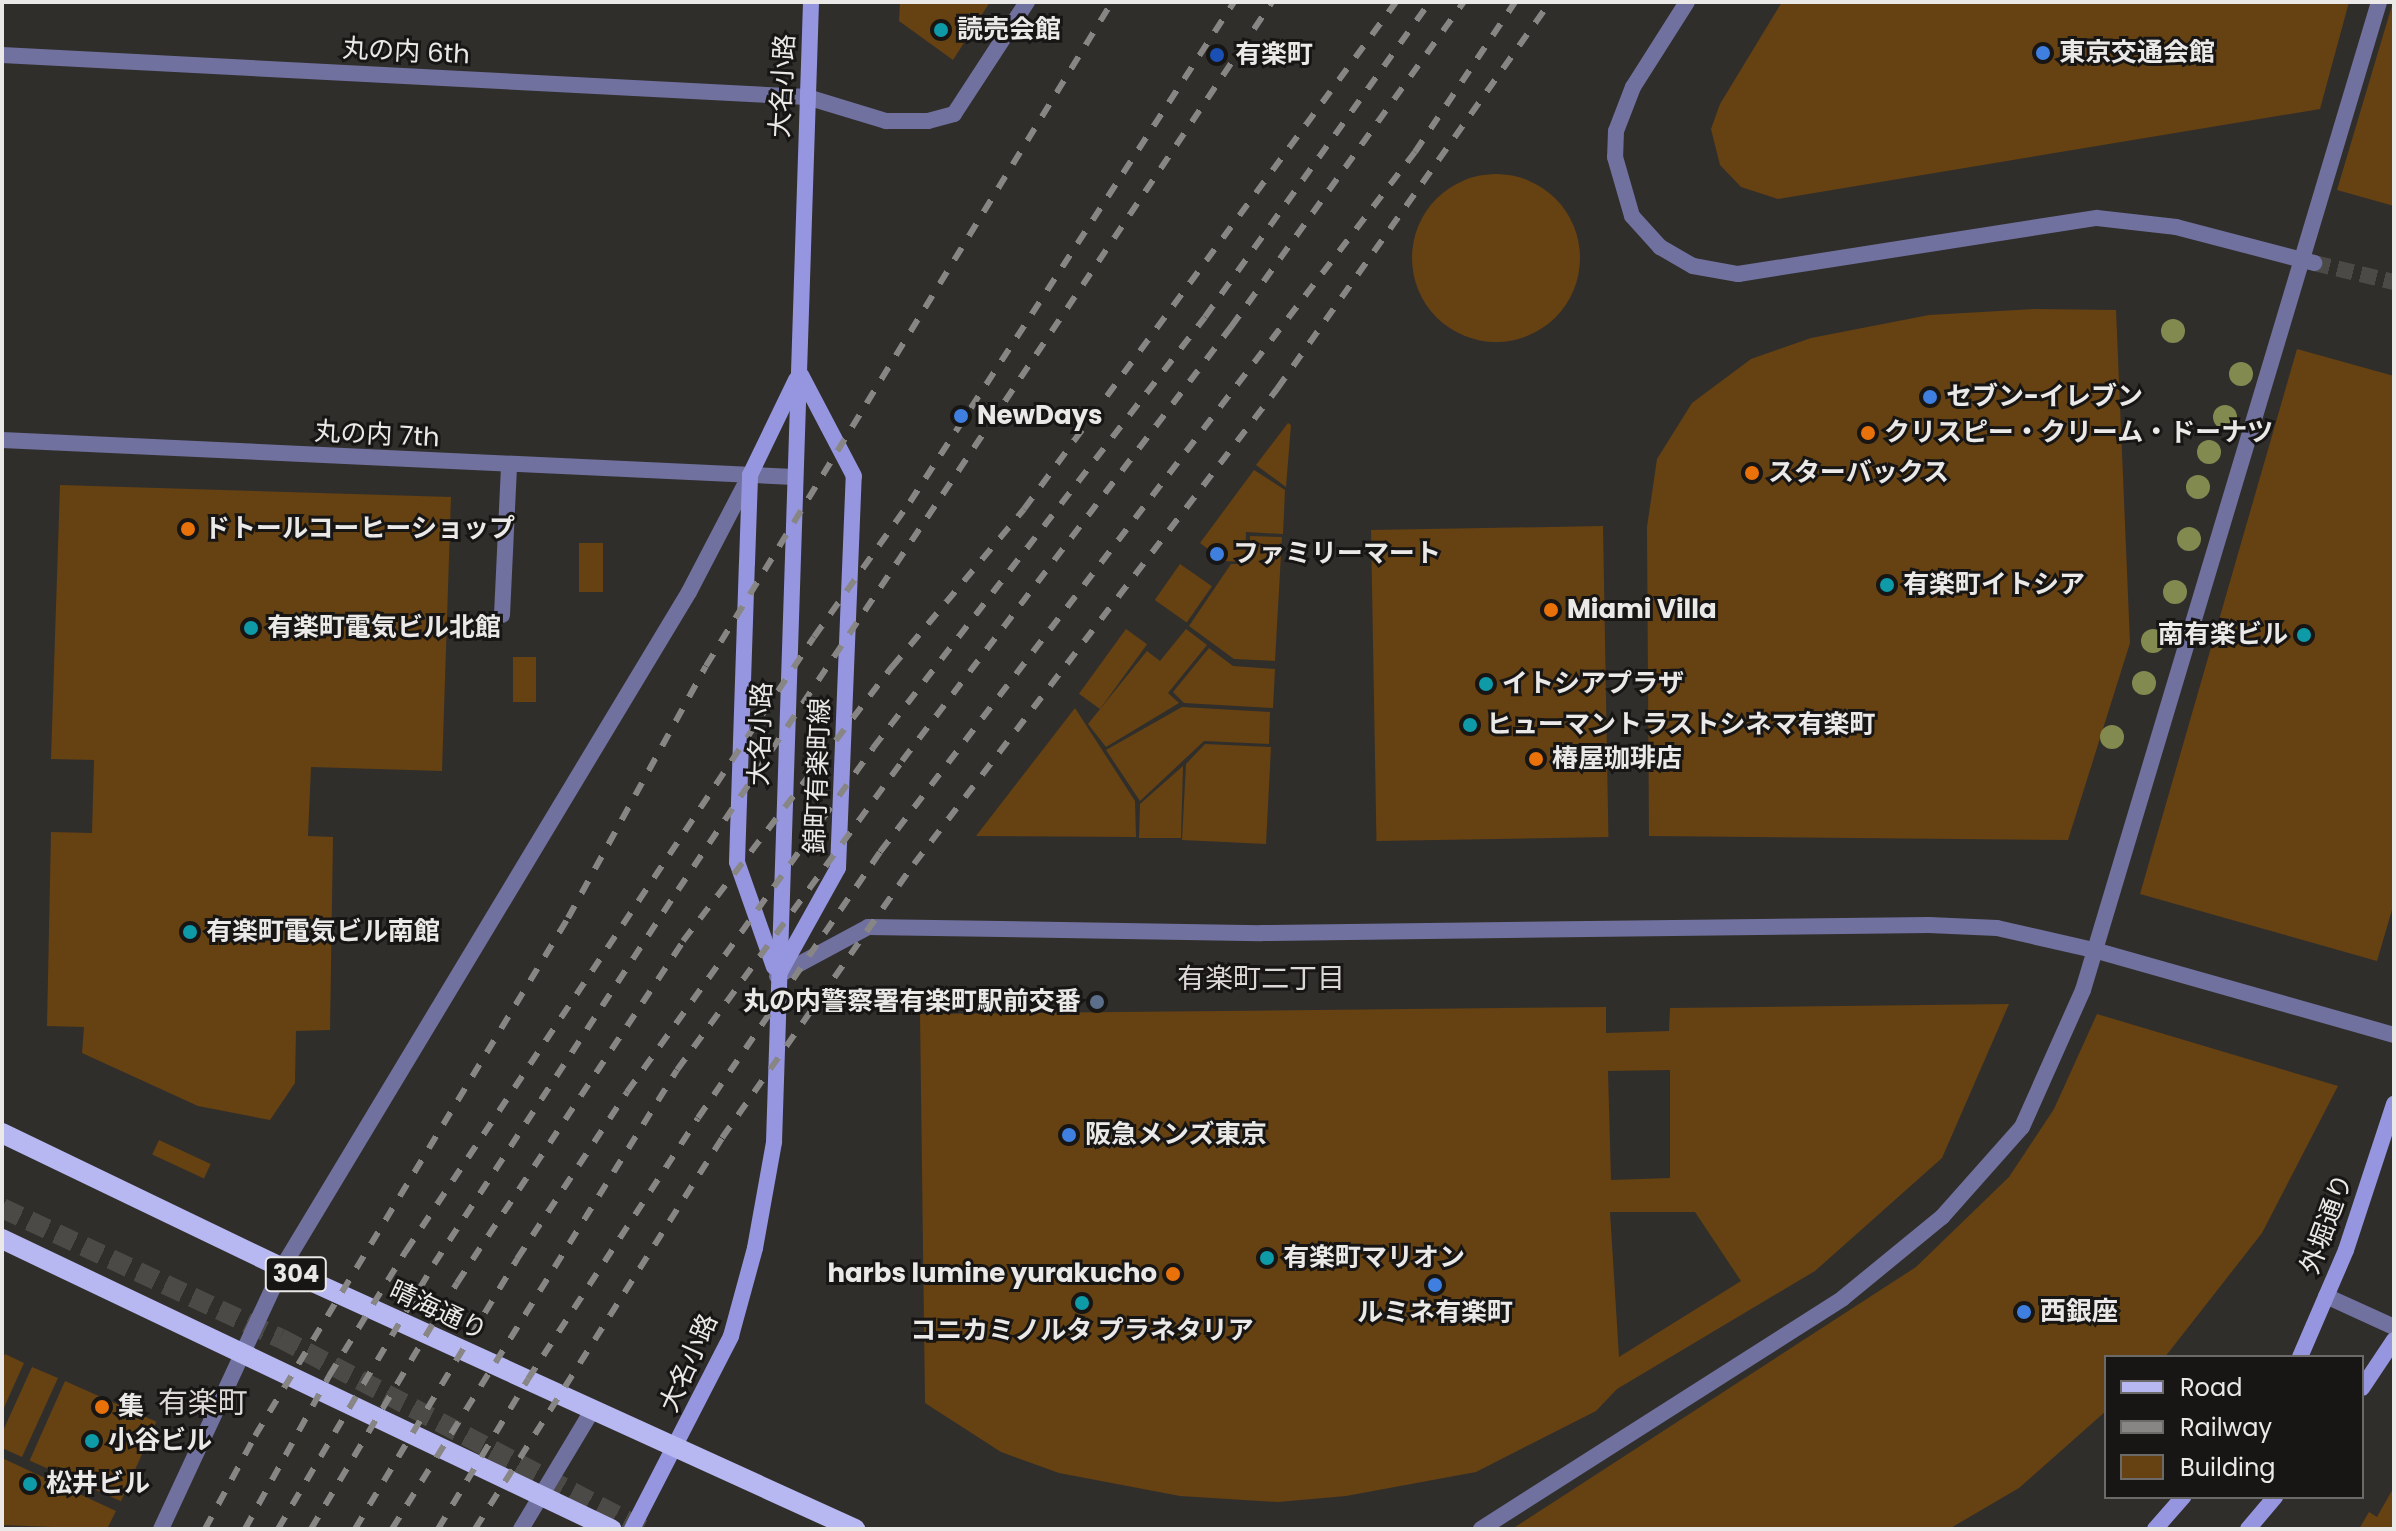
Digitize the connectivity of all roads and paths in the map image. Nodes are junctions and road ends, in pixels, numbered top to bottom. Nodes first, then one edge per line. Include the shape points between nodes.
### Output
1 (811, 2) edge
2 (1027, 2) edge
3 (1687, 2) edge
4 (2379, 2) edge
5 (2, 55) edge
6 (807, 97) junction
7 (2307, 262) junction
8 (799, 372) junction
9 (2, 440) edge
10 (509, 466) junction
11 (750, 475) junction
12 (794, 477) junction
13 (502, 615) dead end
14 (2094, 950) junction
15 (777, 976) junction
16 (2394, 1035) edge
17 (2394, 1104) edge
18 (2, 1133) edge
19 (2, 1239) edge
20 (282, 1268) junction
21 (2326, 1296) junction
22 (2394, 1327) edge
23 (2394, 1340) edge
24 (2301, 1355) edge
25 (245, 1356) junction
26 (2364, 1385) edge
27 (592, 1411) junction
28 (676, 1450) junction
29 (541, 1494) junction
30 (2181, 1499) edge
31 (2273, 1499) edge
32 (161, 1529) edge
33 (521, 1529) edge
34 (611, 1529) edge
35 (632, 1529) edge
36 (855, 1529) edge
37 (1481, 1529) edge
38 (2155, 1529) edge
39 (2248, 1529) edge

1 - 6 main road, 大名小路
2 - 6 street, 丸の内 6th via 954,114 928,121 886,121
3 - 7 street via 1633,87 1616,131 1615,157 1632,216 1660,247 1693,266 1738,274 2097,218 2176,227
4 - 7 street
5 - 6 street, 丸の内 6th
6 - 8 main road, 大名小路
7 - 14 street
8 - 11 main road
8 - 12 main road, 大名小路
8 - 15 main road, 錦町有楽町線 via 854,476 838,868
9 - 10 street, 丸の内 7th
10 - 11 street, 丸の内 7th
10 - 13 street
11 - 12 street, 丸の内 7th
11 - 15 main road via 737,862
11 - 20 street via 689,592
12 - 15 main road, 大名小路
14 - 15 street via 1997,928 1929,925 1327,933 868,927
14 - 16 street
14 - 37 street via 2083,990 2022,1127 1942,1217 1843,1298
15 - 28 main road, 大名小路 via 774,1142 755,1248 731,1336
17 - 21 main road, 外堀通り
18 - 20 main road, 晴海通り / 304
19 - 25 main road
20 - 25 street
20 - 27 main road, 晴海通り / 304
21 - 22 street
21 - 24 main road, 外堀通り
23 - 26 main road
25 - 29 main road
25 - 32 street
27 - 28 main road, 晴海通り / 304
27 - 29 street
28 - 35 main road
28 - 36 main road, 晴海通り / 304
29 - 33 street
29 - 34 main road
30 - 38 main road
31 - 39 main road

